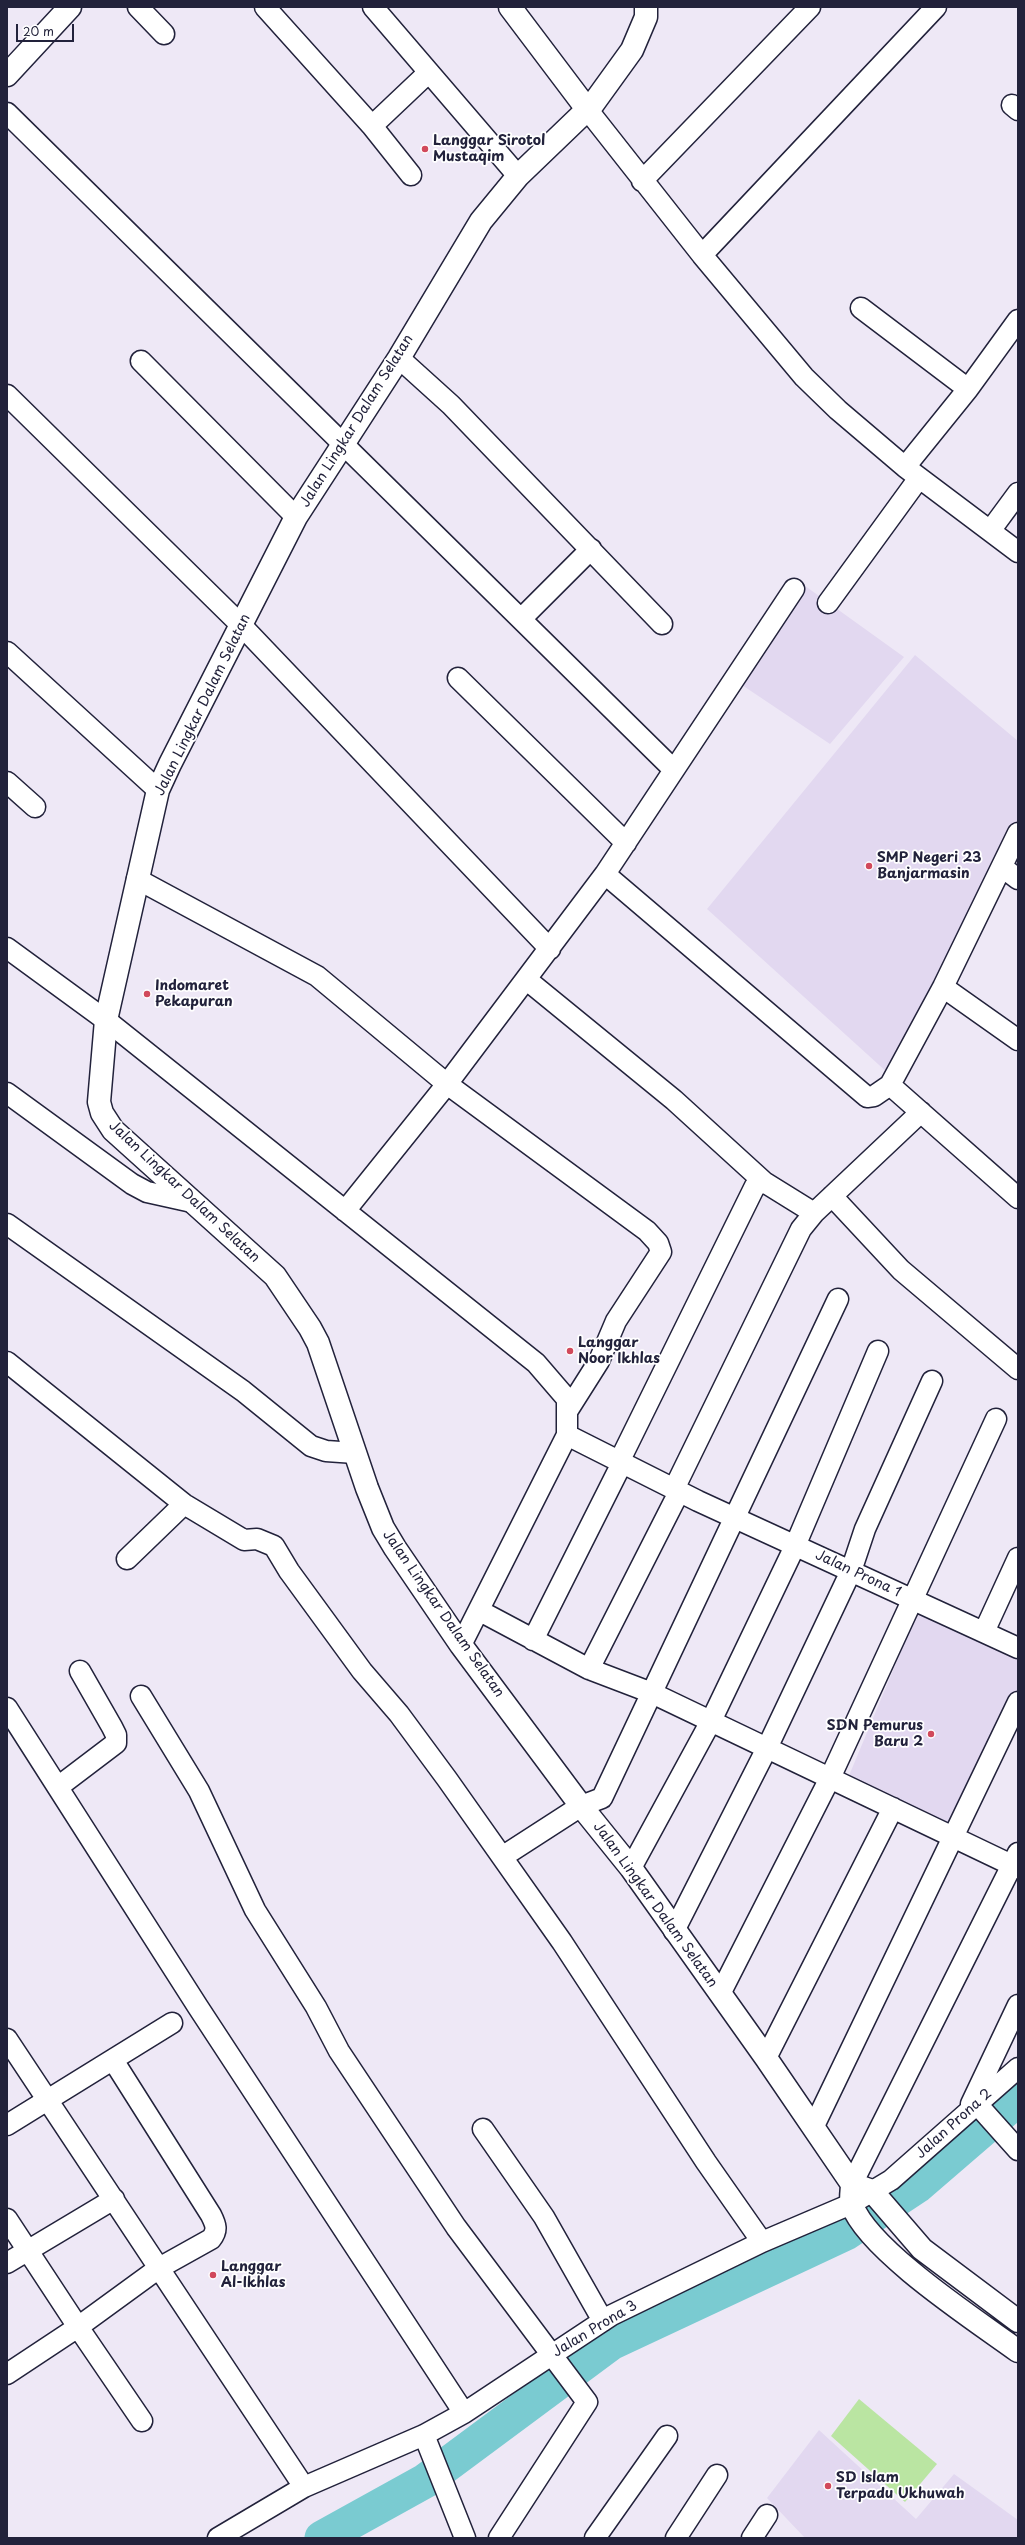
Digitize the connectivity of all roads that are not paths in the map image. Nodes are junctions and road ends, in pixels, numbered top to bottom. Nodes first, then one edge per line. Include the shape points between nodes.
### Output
1 (70, 7) edge
2 (138, 7) edge
3 (265, 7) edge
4 (372, 7) edge
5 (510, 7) edge
6 (646, 7) edge
7 (810, 7) edge
8 (936, 7) edge
9 (164, 34) dead end
10 (428, 73) junction
11 (7, 75) edge
12 (588, 109) junction
13 (7, 113) edge
14 (372, 126) junction
15 (411, 175) dead end
16 (518, 176) junction
17 (642, 181) junction
18 (702, 256) junction
19 (861, 308) dead end
20 (1018, 320) edge
21 (399, 358) junction
22 (141, 361) dead end
23 (968, 389) junction
24 (7, 395) edge
25 (344, 443) junction
26 (912, 472) junction
27 (1018, 493) edge
28 (296, 517) junction
29 (990, 531) junction
30 (591, 549) junction
31 (1018, 552) edge
32 (794, 589) dead end
33 (828, 603) dead end
34 (522, 618) junction
35 (662, 624) dead end
36 (241, 625) junction
37 (7, 652) edge
38 (458, 678) dead end
39 (674, 770) junction
40 (7, 782) edge
41 (158, 790) junction
42 (35, 808) dead end
43 (1018, 833) edge
44 (626, 843) junction
45 (1002, 868) junction
46 (605, 874) junction
47 (137, 878) junction
48 (1018, 879) edge
49 (7, 948) edge
50 (550, 949) junction
51 (527, 980) junction
52 (943, 987) junction
53 (106, 1020) junction
54 (1018, 1040) edge
55 (447, 1084) junction
56 (890, 1084) junction
57 (7, 1093) edge
58 (921, 1112) junction
59 (764, 1182) junction
60 (832, 1196) junction
61 (1018, 1198) edge
62 (192, 1202) junction
63 (345, 1211) junction
64 (814, 1213) junction
65 (7, 1224) edge
66 (838, 1299) dead end
67 (878, 1351) dead end
68 (7, 1362) edge
69 (1018, 1369) edge
70 (932, 1381) dead end
71 (568, 1410) junction
72 (996, 1419) dead end
73 (567, 1435) junction
74 (355, 1453) junction
75 (620, 1462) junction
76 (677, 1490) junction
77 (184, 1504) junction
78 (736, 1518) junction
79 (795, 1546) junction
80 (1018, 1558) edge
81 (127, 1559) dead end
82 (851, 1571) junction
83 (913, 1600) junction
84 (480, 1611) junction
85 (984, 1632) junction
86 (533, 1640) junction
87 (461, 1645) junction
88 (1018, 1648) edge
89 (590, 1669) junction
90 (80, 1671) dead end
91 (652, 1693) junction
92 (141, 1696) dead end
93 (1018, 1702) edge
94 (7, 1708) edge
95 (711, 1721) junction
96 (768, 1748) junction
97 (830, 1778) junction
98 (58, 1787) junction
99 (581, 1806) junction
100 (893, 1808) junction
101 (955, 1838) junction
102 (502, 1857) junction
103 (1016, 1862) edge
104 (631, 1868) junction
105 (674, 1931) junction
106 (720, 1994) junction
107 (1018, 2005) edge
108 (172, 2023) dead end
109 (7, 2039) edge
110 (766, 2058) junction
111 (113, 2060) junction
112 (1018, 2068) edge
113 (48, 2098) junction
114 (976, 2108) junction
115 (7, 2125) edge
116 (814, 2126) junction
117 (483, 2129) dead end
118 (1018, 2150) edge
119 (874, 2193) junction
120 (114, 2199) junction
121 (856, 2206) junction
122 (7, 2219) edge
123 (762, 2242) junction
124 (28, 2250) junction
125 (7, 2263) edge
126 (159, 2268) junction
127 (603, 2321) junction
128 (1018, 2321) edge
129 (78, 2327) junction
130 (1018, 2352) edge
131 (551, 2356) junction
132 (7, 2374) edge
133 (464, 2413) junction
134 (142, 2421) dead end
135 (667, 2436) dead end
136 (426, 2441) junction
137 (717, 2475) dead end
138 (304, 2487) junction
139 (767, 2515) dead end
140 (218, 2538) edge
141 (465, 2538) edge
142 (499, 2538) edge
143 (595, 2538) edge
144 (676, 2538) edge
145 (752, 2538) edge

1 - 11 main road
2 - 9 street
3 - 14 street
4 - 10 street
5 - 12 main road
6 - 12 main road, Jalan Lingkar Dalam Selatan via 646,17 632,50
7 - 17 street
8 - 18 street
10 - 14 street
10 - 16 street
12 - 16 main road, Jalan Lingkar Dalam Selatan
12 - 17 street
13 - 25 street
14 - 15 street
16 - 21 main road, Jalan Lingkar Dalam Selatan via 480,221
17 - 18 street
18 - 26 street via 804,376 838,410
19 - 23 street
20 - 23 street
21 - 25 main road, Jalan Lingkar Dalam Selatan
21 - 30 street via 451,405
22 - 28 street
23 - 26 street
24 - 36 street
25 - 28 main road, Jalan Lingkar Dalam Selatan
25 - 34 street
26 - 29 street
26 - 33 street
27 - 29 street
28 - 36 main road, Jalan Lingkar Dalam Selatan
29 - 31 street
30 - 34 street
30 - 35 street
32 - 39 street
34 - 39 street
36 - 41 main road, Jalan Lingkar Dalam Selatan
36 - 50 street
37 - 41 street
38 - 44 street
39 - 44 street
40 - 42 street
41 - 47 main road, Jalan Lingkar Dalam Selatan
43 - 45 street
44 - 46 street
45 - 48 street
45 - 52 street
46 - 50 street
46 - 56 street via 862,1094 867,1097 874,1096
47 - 53 main road, Jalan Lingkar Dalam Selatan
47 - 55 street via 317,976
49 - 53 street
50 - 51 street
51 - 55 street
51 - 59 street via 674,1100
52 - 54 street
52 - 56 street
53 - 62 main road, Jalan Lingkar Dalam Selatan via 98,1095 102,1113 113,1130
53 - 63 street
55 - 63 street
55 - 71 street via 647,1231 660,1246 658,1259 650,1267 616,1321 598,1361
56 - 58 street
57 - 62 street via 132,1184 146,1192
58 - 60 street
58 - 61 street
59 - 64 street
59 - 75 street via 753,1189
60 - 64 street
60 - 69 street via 902,1270
62 - 74 main road, Jalan Lingkar Dalam Selatan via 275,1276 293,1301 318,1343
63 - 71 street via 536,1363 563,1393
64 - 76 street via 802,1229 770,1291
65 - 74 street via 242,1391 311,1446 326,1451
66 - 78 street via 795,1386
67 - 79 street
68 - 77 street
70 - 82 street via 865,1529
71 - 73 street
72 - 83 street
73 - 75 street, Jalan Prona 1
73 - 84 street
74 - 87 main road, Jalan Lingkar Dalam Selatan via 383,1528
75 - 76 street, Jalan Prona 1
75 - 86 street
76 - 78 street, Jalan Prona 1
76 - 89 street
77 - 81 street
77 - 102 street via 244,1540 257,1539 274,1546 289,1571 362,1671 399,1714
78 - 79 street, Jalan Prona 1
78 - 91 street
79 - 82 street, Jalan Prona 1
79 - 95 street
80 - 85 street
82 - 83 street, Jalan Prona 1
82 - 96 street
83 - 85 street, Jalan Prona 1
83 - 97 street
84 - 86 street
84 - 87 street
85 - 88 street, Jalan Prona 1
86 - 89 street
87 - 99 main road, Jalan Lingkar Dalam Selatan
89 - 91 street
90 - 98 street via 112,1726 116,1743
91 - 95 street
91 - 99 street via 602,1798
92 - 131 street via 199,1791 255,1910 316,2007 339,2051 456,2227
93 - 101 street
94 - 98 street
95 - 96 street
95 - 104 street
96 - 97 street
96 - 105 street
97 - 100 street
97 - 106 street
98 - 133 street via 198,2007
99 - 102 street
99 - 104 main road, Jalan Lingkar Dalam Selatan
100 - 101 street
100 - 110 street
101 - 103 street
101 - 116 street
102 - 123 street via 612,2016 706,2162
103 - 121 street
104 - 105 main road, Jalan Lingkar Dalam Selatan
105 - 106 main road, Jalan Lingkar Dalam Selatan
106 - 110 main road, Jalan Lingkar Dalam Selatan
107 - 114 street
108 - 111 street
109 - 113 street
110 - 116 main road, Jalan Lingkar Dalam Selatan
111 - 113 street
111 - 126 street via 215,2224 216,2233 211,2239
112 - 114 street, Jalan Prona 2
113 - 115 street
113 - 120 street
114 - 118 street
114 - 119 street, Jalan Prona 2
116 - 121 main road, Jalan Lingkar Dalam Selatan
117 - 127 street via 541,2212
119 - 121 main road
119 - 128 main road via 922,2249
120 - 124 street
120 - 126 street
121 - 123 street, Jalan Prona 3
121 - 130 main road, Jalan Lingkar Dalam Selatan via 903,2265
122 - 124 street
123 - 127 street, Jalan Prona 3
124 - 125 street
124 - 129 street
126 - 129 street
126 - 138 street
127 - 131 street, Jalan Prona 3
129 - 132 street
129 - 134 street
131 - 133 street, Jalan Prona 3
131 - 142 street via 587,2402
133 - 136 street, Jalan Prona 3
135 - 143 street
136 - 138 street, Jalan Prona 3
136 - 141 street
137 - 144 street
138 - 140 street, Jalan Prona 3
139 - 145 street

